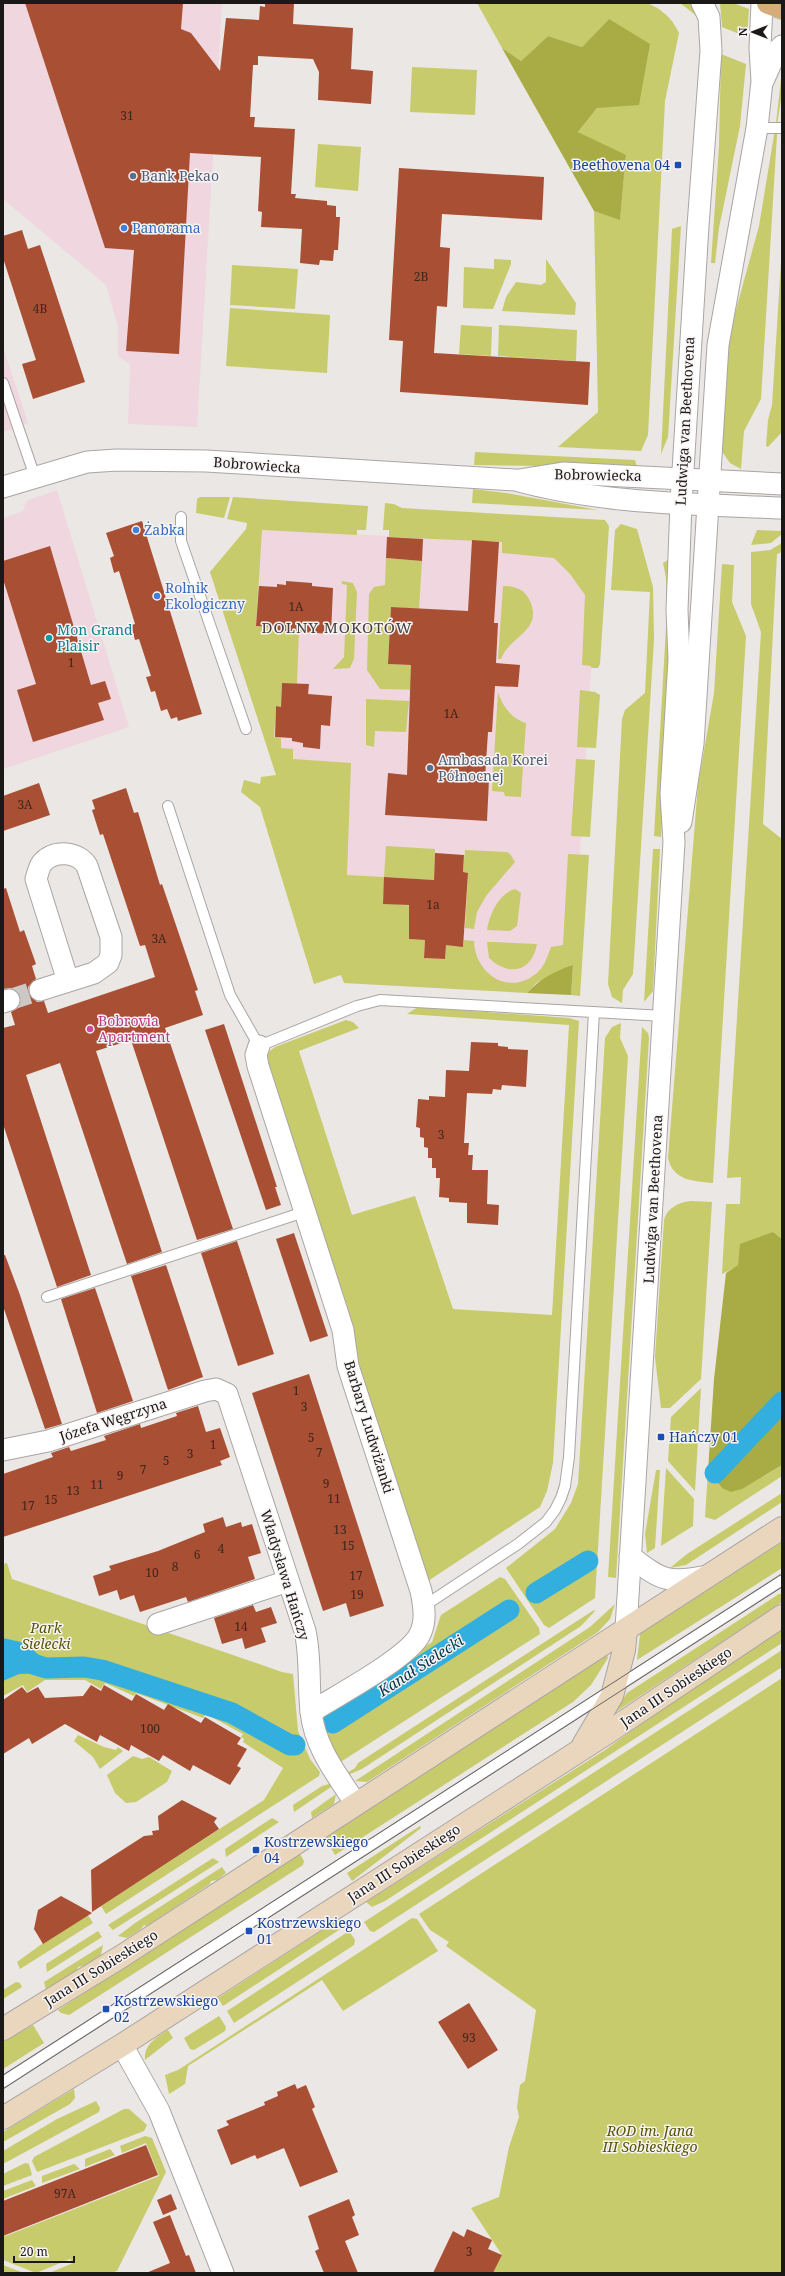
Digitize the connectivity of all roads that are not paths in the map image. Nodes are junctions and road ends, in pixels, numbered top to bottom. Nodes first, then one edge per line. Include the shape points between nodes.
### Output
1 (702, 3) edge
2 (762, 3) edge
3 (768, 3) edge
4 (782, 8) edge
5 (782, 46) edge
6 (762, 81) junction
7 (757, 128) junction
8 (782, 128) edge
9 (3, 383) edge
10 (35, 477) junction
11 (682, 478) junction
12 (515, 480) junction
13 (710, 480) junction
14 (782, 484) edge
15 (3, 487) edge
16 (681, 503) junction
17 (708, 505) junction
18 (782, 508) edge
19 (181, 517) dead end
20 (246, 729) dead end
21 (168, 806) dead end
22 (674, 842) junction
23 (68, 981) junction
24 (40, 990) tunnel mouth
25 (594, 1012) junction
26 (664, 1016) junction
27 (259, 1046) junction
28 (304, 1212) junction
29 (47, 1297) dead end
30 (222, 1390) joint
31 (3, 1450) edge
32 (782, 1528) edge
33 (630, 1556) junction
34 (708, 1576) junction
35 (782, 1580) edge
36 (288, 1581) junction
37 (424, 1606) junction
38 (782, 1616) edge
39 (158, 1624) dead end
40 (626, 1629) junction
41 (614, 1688) junction
42 (311, 1712) junction
43 (581, 1749) junction
44 (356, 1804) junction
45 (3, 2029) edge
46 (122, 2046) junction
47 (3, 2082) edge
48 (3, 2118) edge
49 (223, 2273) edge

1 - 11 street, Ludwiga van Beethovena via 709,17 711,51
2 - 6 street, Ludwiga van Beethovena
3 - 4 main road
5 - 6 street, Ludwiga van Beethovena via 775,54
6 - 7 street, Ludwiga van Beethovena
7 - 8 lane
7 - 13 street, Ludwiga van Beethovena via 718,345
9 - 10 lane
10 - 12 street, Bobrowiecka via 87,462 176,460
10 - 15 street, Bobrowiecka
11 - 12 street, Bobrowiecka via 563,473
11 - 13 street, Bobrowiecka
11 - 16 street, Ludwiga van Beethovena
12 - 16 street, Bobrowiecka via 554,492
13 - 14 street, Bobrowiecka
13 - 17 street, Ludwiga van Beethovena
16 - 17 street, Bobrowiecka
16 - 22 street, Ludwiga van Beethovena via 677,610 679,659 671,794
17 - 18 street, Bobrowiecka
17 - 22 street, Ludwiga van Beethovena via 693,744 683,815
19 - 20 lane via 182,541
21 - 27 lane via 230,995
22 - 26 street, Ludwiga van Beethovena
23 - 23 street via 101,969 108,963 112,945 87,866 84,860 70,854 48,858 40,866 36,879
23 - 24 street
25 - 26 lane
25 - 27 lane via 380,1000 357,1006
25 - 37 lane via 570,1449 565,1486 555,1510 534,1532
26 - 33 street, Ludwiga van Beethovena
27 - 28 street, Barbary Ludwiżanki via 256,1055 258,1066
28 - 29 lane
28 - 37 street, Barbary Ludwiżanki via 343,1330 348,1366
30 - 31 street, Józefa Węgrzyna via 205,1391 48,1441
30 - 36 street, Władysława Hańczy via 231,1403
32 - 34 main road, Jana III Sobieskiego
33 - 34 street via 653,1574 664,1579 685,1580
33 - 40 street, Ludwiga van Beethovena
34 - 40 main road, Jana III Sobieskiego
35 - 41 lane
36 - 39 street
36 - 42 street, Władysława Hańczy via 307,1639
37 - 42 street, Barbary Ludwiżanki via 422,1628 408,1649
38 - 43 main road, Jana III Sobieskiego
40 - 41 main road via 624,1650
40 - 44 main road, Jana III Sobieskiego
41 - 43 main road via 604,1711
41 - 47 lane
42 - 44 street, Władysława Hańczy via 319,1746
43 - 46 main road, Jana III Sobieskiego
44 - 45 main road, Jana III Sobieskiego via 99,1971
46 - 48 main road, Jana III Sobieskiego
46 - 49 street via 159,2111

